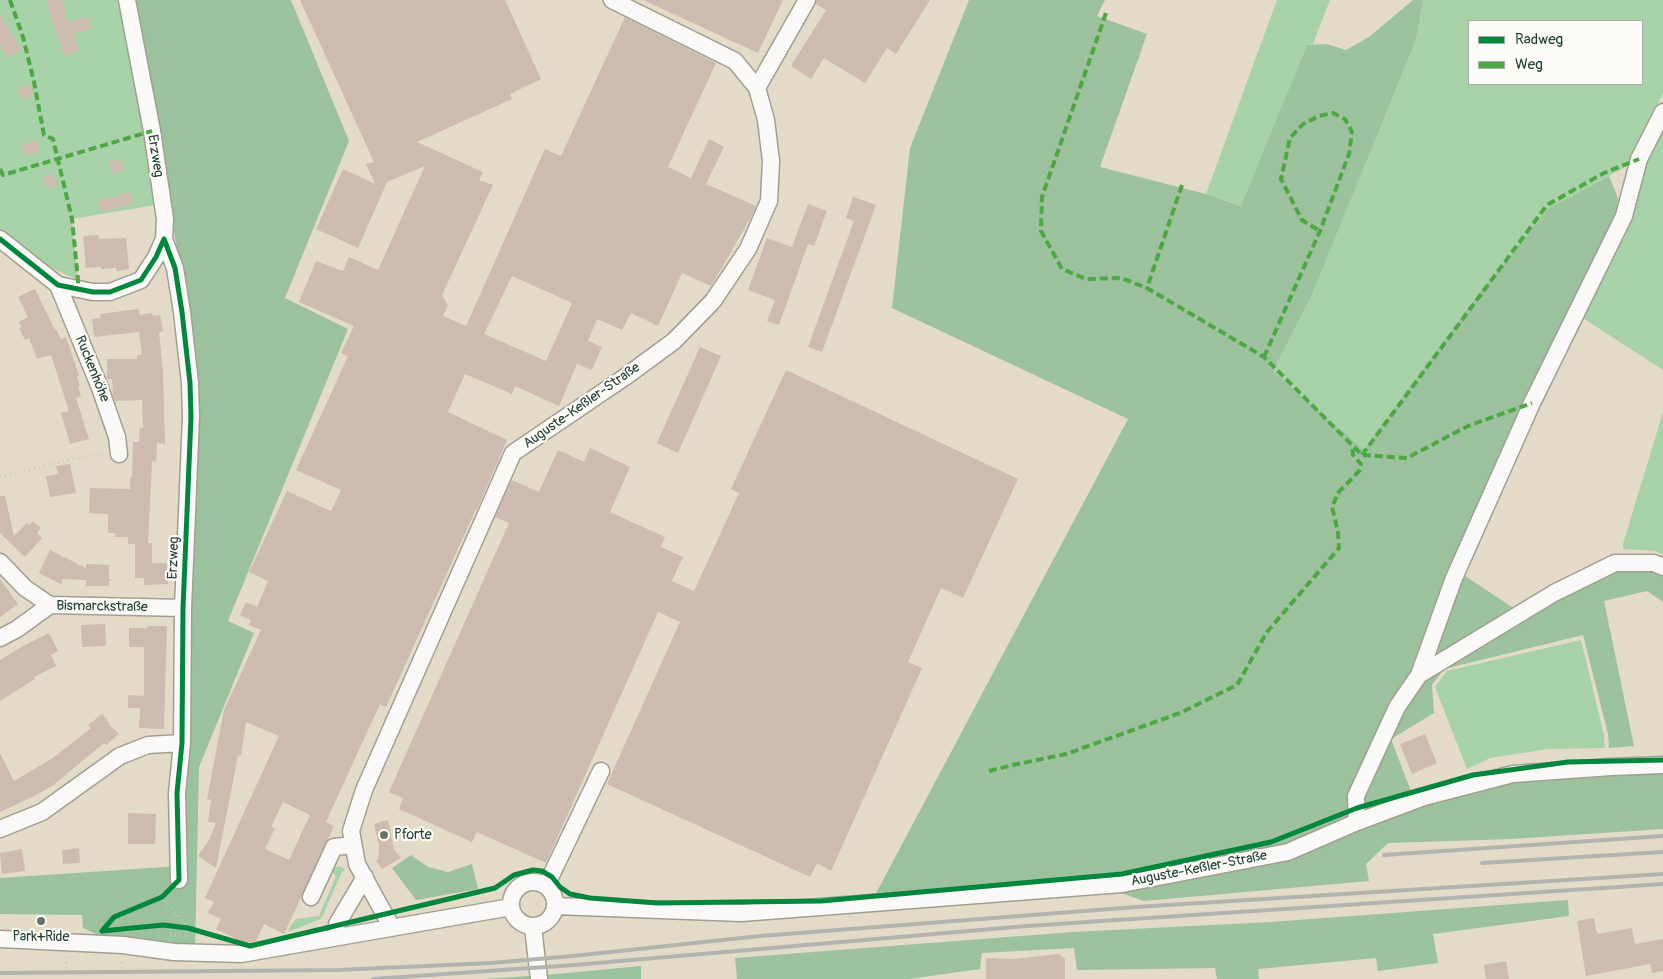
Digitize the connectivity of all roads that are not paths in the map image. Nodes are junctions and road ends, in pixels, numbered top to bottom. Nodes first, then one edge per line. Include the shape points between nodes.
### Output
1 (127, 0) edge
2 (612, 0) edge
3 (807, 0) edge
4 (757, 88) junction
5 (1663, 112) edge
6 (164, 239) junction
7 (0, 240) edge
8 (58, 285) junction
9 (119, 454) road end
10 (0, 562) edge
11 (1663, 567) edge
12 (50, 605) junction
13 (183, 608) junction
14 (0, 638) edge
15 (1419, 675) junction
16 (182, 743) junction
17 (1663, 765) edge
18 (601, 771) dead end
19 (1357, 822) junction
20 (0, 829) edge
21 (353, 845) junction
22 (364, 878) junction
23 (179, 880) dead end
24 (546, 886) junction
25 (311, 897) dead end
26 (555, 906) junction
27 (511, 907) junction
28 (338, 924) dead end
29 (534, 927) junction
30 (392, 928) junction
31 (0, 939) edge
32 (539, 979) edge

1 - 6 street, Erzweg via 152,131 165,219
2 - 4 street, Auguste-Keßler-Straße via 735,61
3 - 4 street
4 - 21 street, Auguste-Keßler-Straße via 766,120 771,161 769,200 748,249 713,301 674,341 513,453 364,790 351,831
5 - 15 street via 1639,159 1624,216 1532,403 1454,578
6 - 8 street via 141,280 110,292
6 - 13 street, Erzweg via 175,268 190,383
7 - 8 street
8 - 9 street, Ruckenhöhe via 100,388 117,436
10 - 12 street via 25,588
11 - 15 street via 1654,563 1615,563 1554,593
12 - 13 street, Bismarckstraße
12 - 14 street, Bismarckstraße
13 - 16 street, Erzweg
15 - 19 street via 1397,707 1356,796
16 - 20 street via 148,745 120,756 42,812
16 - 23 street, Erzweg via 177,792
17 - 19 street, Auguste-Keßler-Straße via 1513,774 1424,796
18 - 24 street
19 - 26 street, Auguste-Keßler-Straße via 1288,852 1122,884 741,913
21 - 22 street, Auguste-Keßler-Straße
21 - 25 street via 334,847
22 - 28 street
22 - 30 street, Auguste-Keßler-Straße
24 - 26 street via 554,897
24 - 27 street via 533,882 520,886 512,897
26 - 29 street via 547,922
27 - 29 street via 520,922
27 - 30 street
29 - 32 street
30 - 31 street via 241,954

